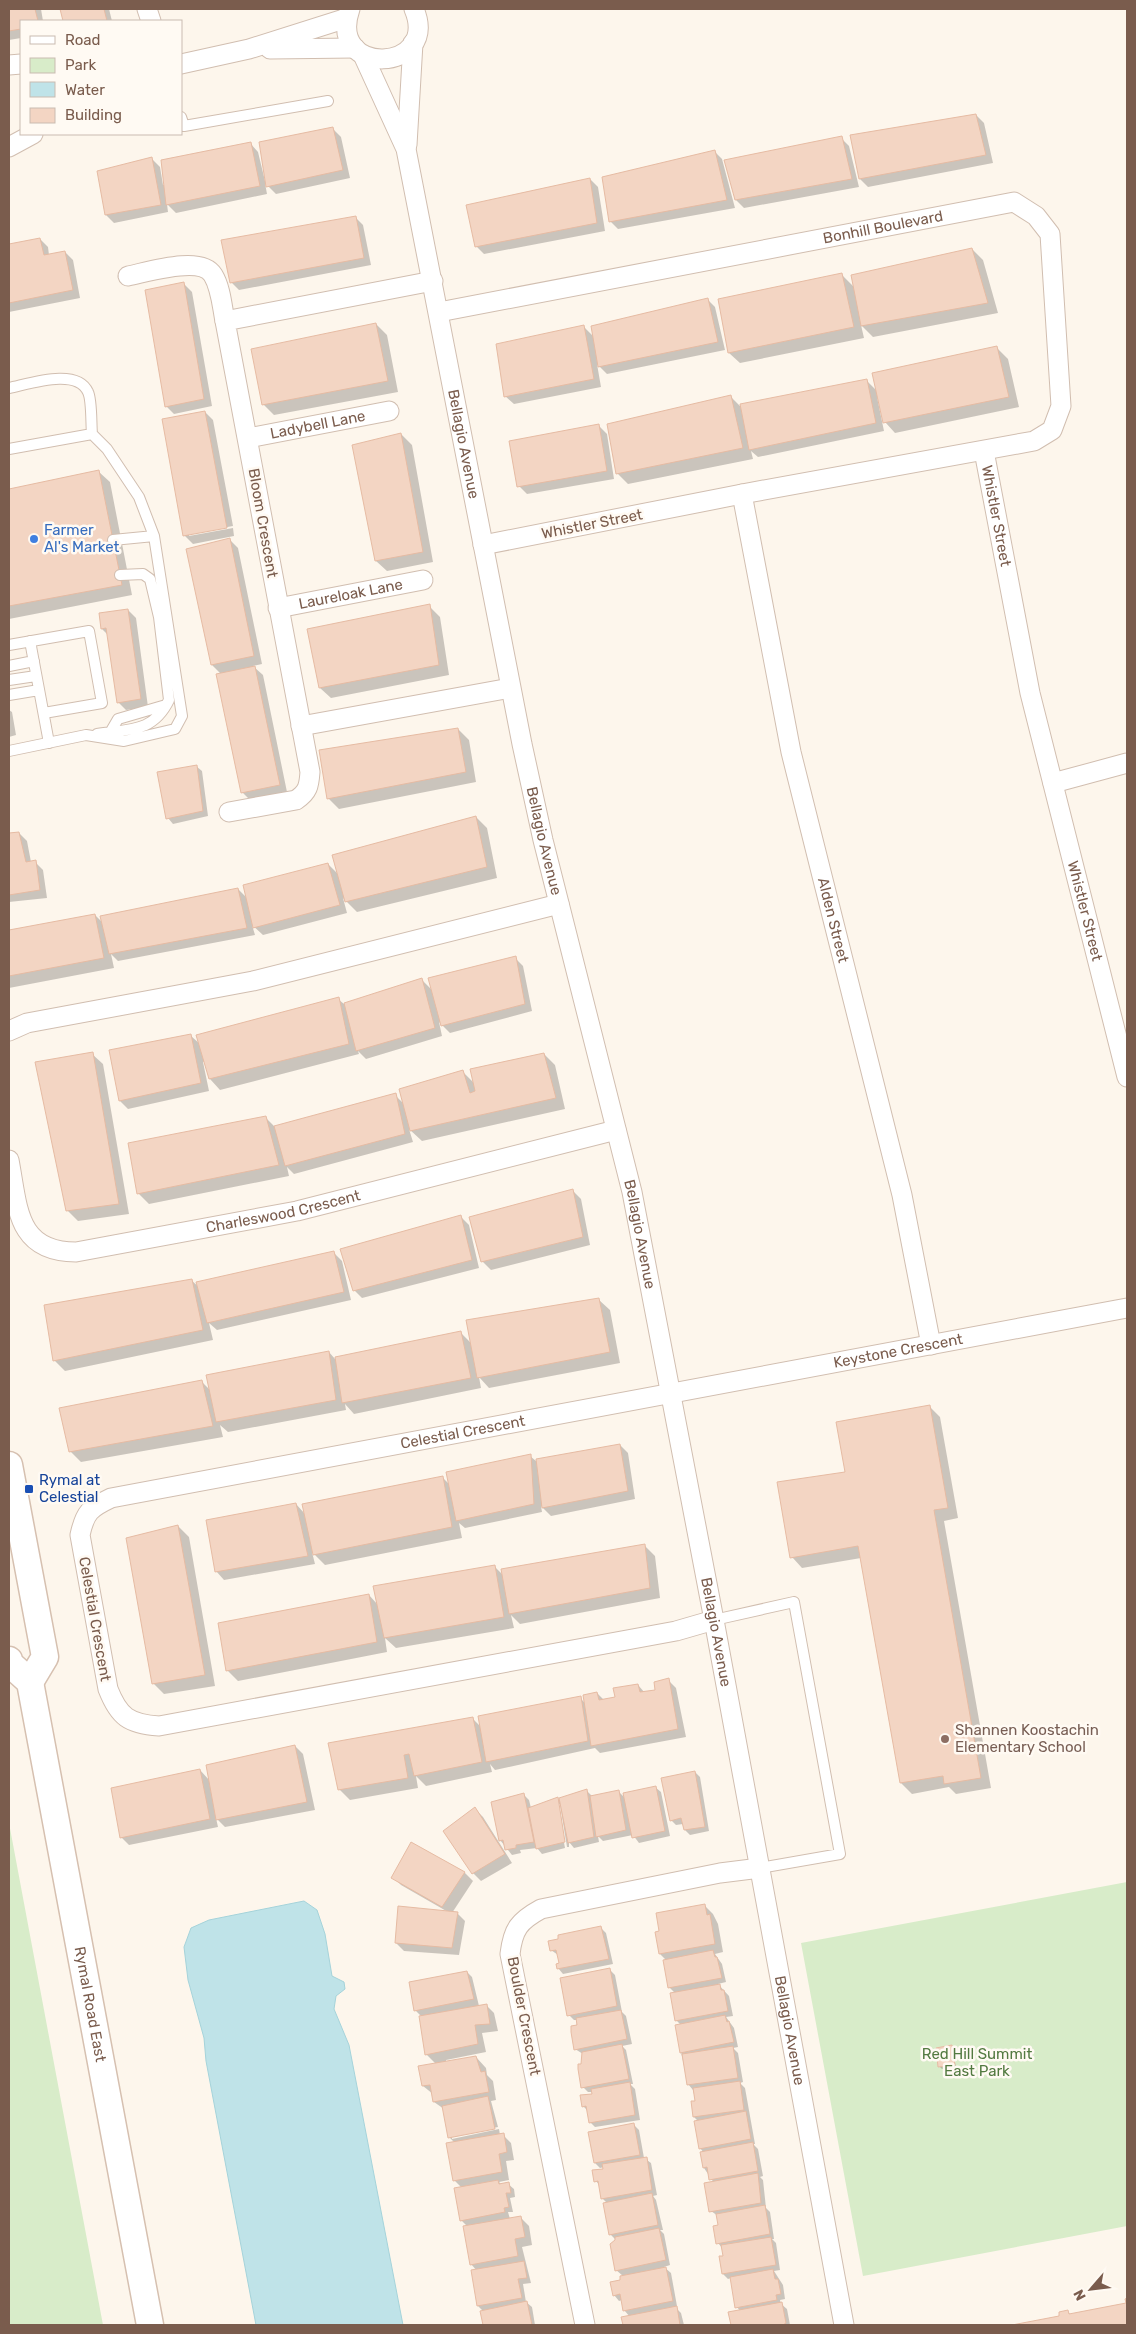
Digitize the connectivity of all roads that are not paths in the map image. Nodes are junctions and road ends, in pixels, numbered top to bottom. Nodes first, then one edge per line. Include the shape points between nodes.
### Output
1 (414, 9) edge
2 (349, 14) edge
3 (413, 43) junction
4 (249, 49) junction
5 (359, 52) junction
6 (182, 64) edge
7 (328, 101) dead end
8 (182, 120) edge
9 (31, 135) edge
10 (9, 147) edge
11 (406, 149) junction
12 (128, 276) dead end
13 (433, 281) junction
14 (439, 312) junction
15 (225, 321) junction
16 (9, 388) edge
17 (389, 411) dead end
18 (92, 434) junction
19 (248, 438) junction
20 (9, 449) edge
21 (984, 451) junction
22 (742, 494) junction
23 (154, 536) junction
24 (113, 540) dead end
25 (483, 545) junction
26 (120, 575) dead end
27 (423, 580) dead end
28 (278, 608) junction
29 (30, 641) junction
30 (9, 645) edge
31 (34, 661) junction
32 (9, 666) edge
33 (36, 676) junction
34 (9, 680) edge
35 (510, 688) junction
36 (40, 690) junction
37 (9, 695) edge
38 (44, 713) junction
39 (301, 726) junction
40 (86, 735) junction
41 (49, 743) junction
42 (9, 751) edge
43 (1127, 763) edge
44 (1053, 783) junction
45 (229, 812) dead end
46 (559, 904) junction
47 (9, 1031) edge
48 (1122, 1033) edge
49 (1127, 1077) edge
50 (616, 1130) junction
51 (9, 1160) edge
52 (1127, 1308) edge
53 (931, 1345) junction
54 (670, 1392) junction
55 (9, 1465) edge
56 (714, 1620) junction
57 (9, 1660) edge
58 (30, 1682) junction
59 (760, 1868) junction
60 (150, 2325) edge
61 (585, 2325) edge
62 (844, 2325) edge

1 - 3 street, Bellagio Avenue via 418,21
2 - 4 street
2 - 5 street, Bellagio Avenue via 347,29
3 - 5 street via 406,52 385,60
3 - 11 street, Bellagio Avenue
4 - 5 street
4 - 6 street
5 - 11 street, Bellagio Avenue
7 - 8 lane via 184,126
9 - 10 street
11 - 13 street, Bellagio Avenue
12 - 15 street, Bloom Crescent via 194,264 205,267 213,274 219,289
13 - 14 street, Bellagio Avenue
13 - 15 street
14 - 21 street, Bonhill Boulevard via 1014,202 1036,216 1050,234 1061,406 1052,430 1034,441
14 - 25 street, Bellagio Avenue
15 - 19 street, Bloom Crescent
16 - 18 lane via 62,378 77,380 88,392
17 - 19 street, Ladybell Lane
18 - 20 lane
18 - 23 lane via 107,449 138,498
19 - 28 street, Bloom Crescent
21 - 22 street, Whistler Street
21 - 44 street, Whistler Street via 1030,693
22 - 25 street, Whistler Street
22 - 53 street, Alden Street via 791,752 902,1195
23 - 24 lane
23 - 40 lane via 182,716 176,729 124,741
25 - 35 street, Bellagio Avenue
26 - 40 lane via 143,574 150,579 159,617 169,700 152,723
27 - 28 street, Laureloak Lane
28 - 39 street, Bloom Crescent
29 - 30 lane
29 - 31 lane
29 - 38 lane via 89,630 102,703
31 - 32 lane
31 - 33 lane
33 - 34 lane
33 - 36 lane
35 - 39 street
35 - 46 street, Bellagio Avenue
36 - 37 lane
36 - 38 lane
38 - 41 lane
39 - 45 street, Bloom Crescent via 310,772 309,786 304,794 296,800
40 - 41 lane
41 - 42 lane
43 - 44 street
44 - 48 street, Whistler Street
46 - 47 street via 253,981 27,1024
46 - 50 street, Bellagio Avenue
48 - 49 street, Whistler Street
50 - 51 street, Charleswood Crescent via 297,1211 76,1252 58,1252 42,1247 27,1233 20,1219
50 - 54 street, Bellagio Avenue via 632,1192
52 - 53 street, Keystone Crescent
53 - 54 street, Keystone Crescent
54 - 56 street, Bellagio Avenue
54 - 56 street, Celestial Crescent via 111,1498 94,1506 84,1518 80,1535 108,1689 123,1716 140,1725 159,1726 676,1631
55 - 58 main road via 45,1657
56 - 59 street, Bellagio Avenue
56 - 59 lane via 794,1602 840,1854
57 - 58 main road
58 - 60 main road, Rymal Road East
59 - 61 street, Boulder Crescent via 540,1909 526,1917 512,1934 510,1954
59 - 62 street, Bellagio Avenue

